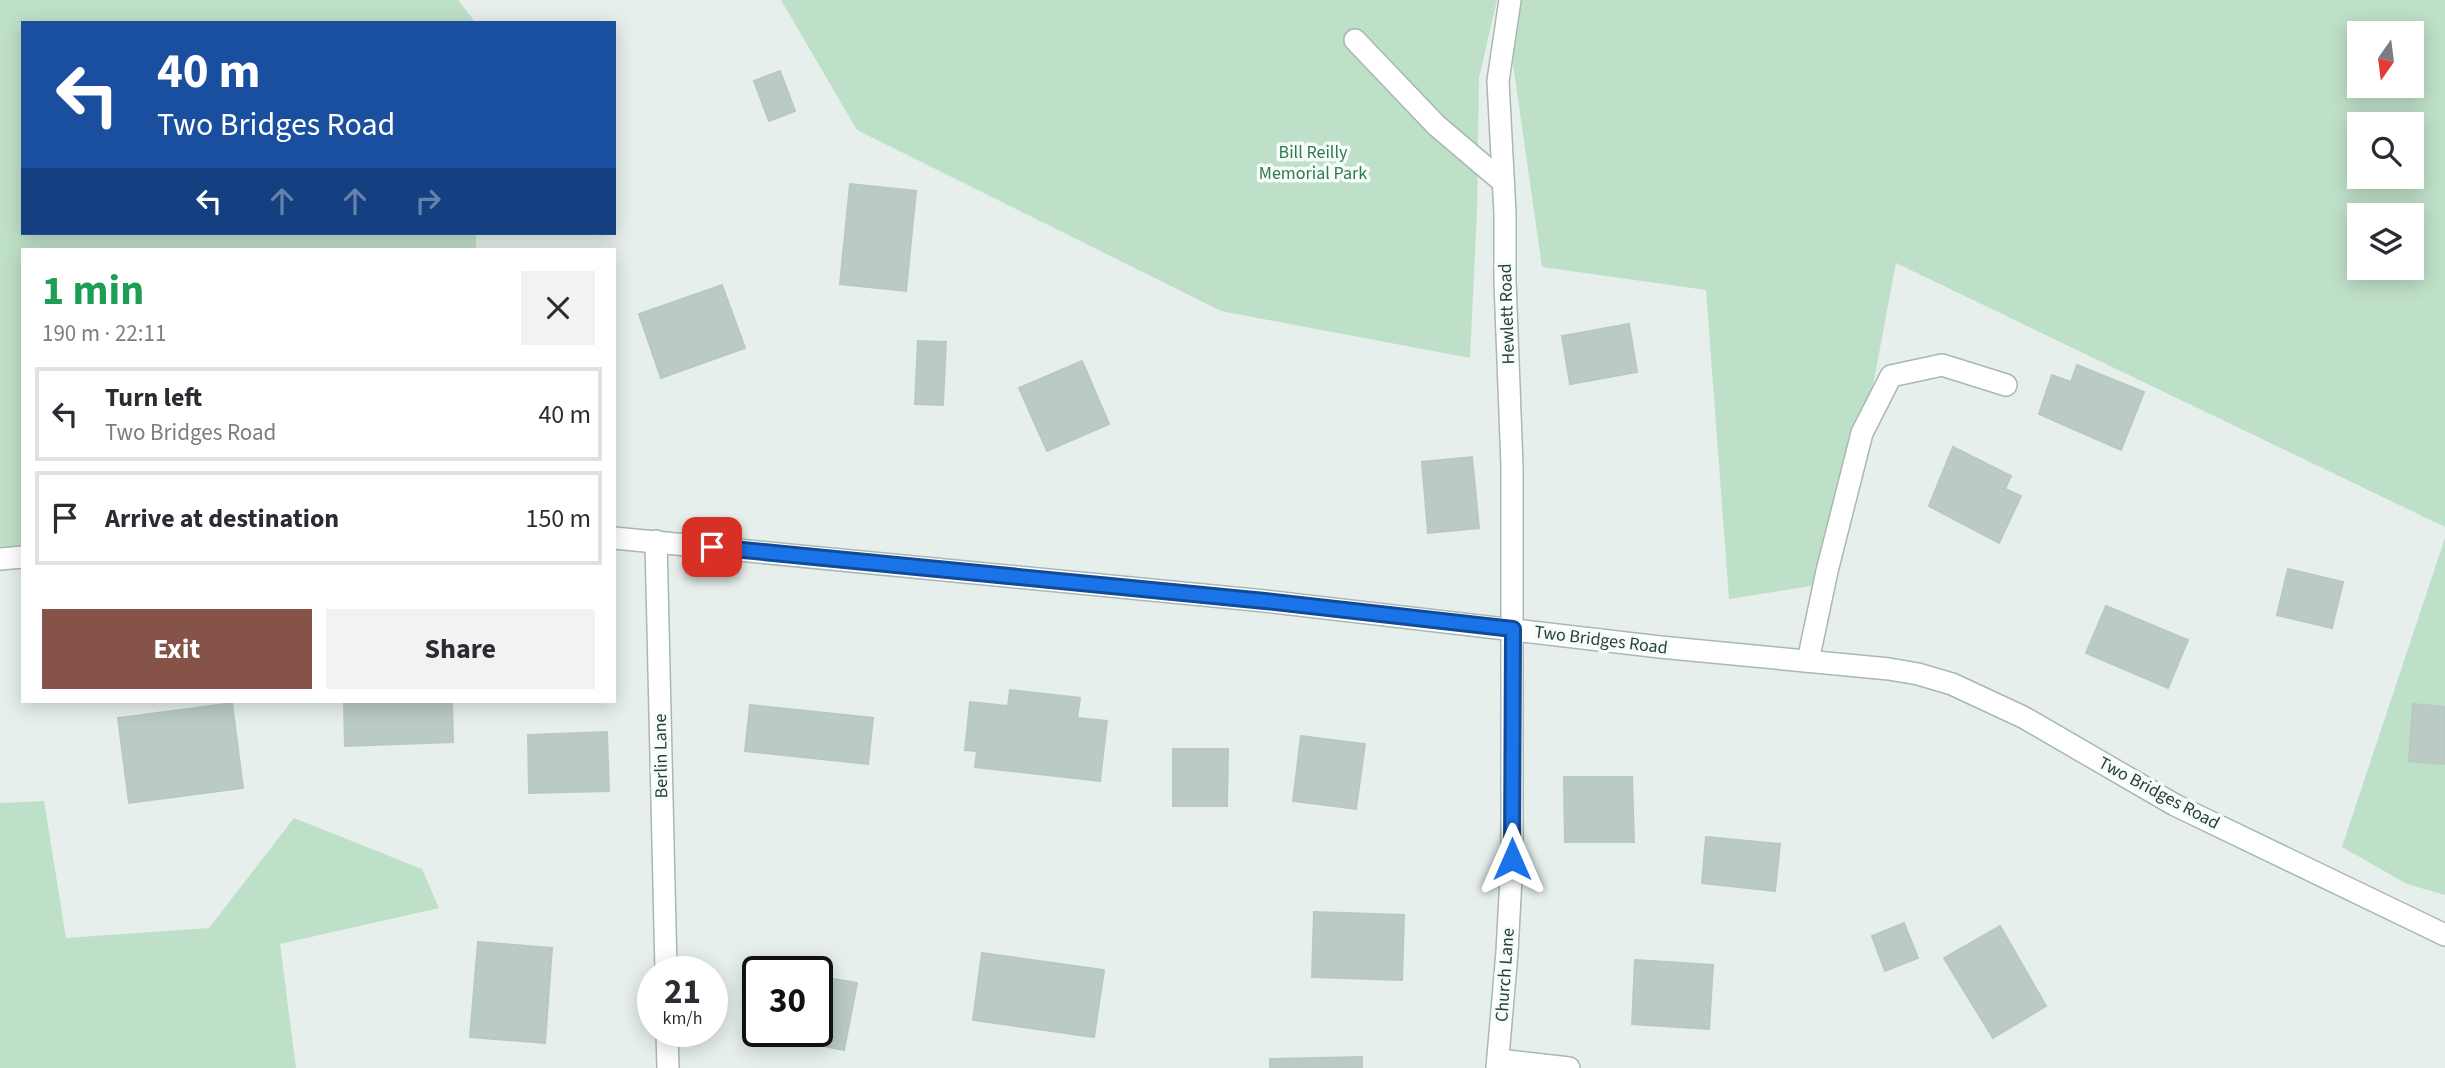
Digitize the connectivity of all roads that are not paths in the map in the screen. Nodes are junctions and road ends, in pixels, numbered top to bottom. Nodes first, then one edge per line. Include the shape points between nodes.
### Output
1 (1503, 2) edge
2 (1354, 40) dead end
3 (1503, 182) junction
4 (2006, 385) dead end
5 (616, 538) edge
6 (656, 541) junction
7 (21, 557) edge
8 (0, 559) edge
9 (1513, 629) junction
10 (1808, 662) junction
11 (2445, 935) edge
12 (666, 956) edge
13 (667, 1047) edge
14 (1498, 1064) edge
15 (668, 1068) edge
16 (1569, 1068) edge

1 - 3 street, Hewlett Road via 1498,80
2 - 3 street via 1436,125
3 - 9 street, Hewlett Road
4 - 10 street via 1942,365 1891,376 1862,433
5 - 6 street, Two Bridges Road
6 - 9 street, Two Bridges Road
6 - 12 street, Berlin Lane
7 - 8 street
9 - 10 street, Two Bridges Road
9 - 14 street, Church Lane via 1512,859
10 - 11 street, Two Bridges Road via 1889,668 1952,684 2023,717 2175,805
13 - 15 street
14 - 16 street

